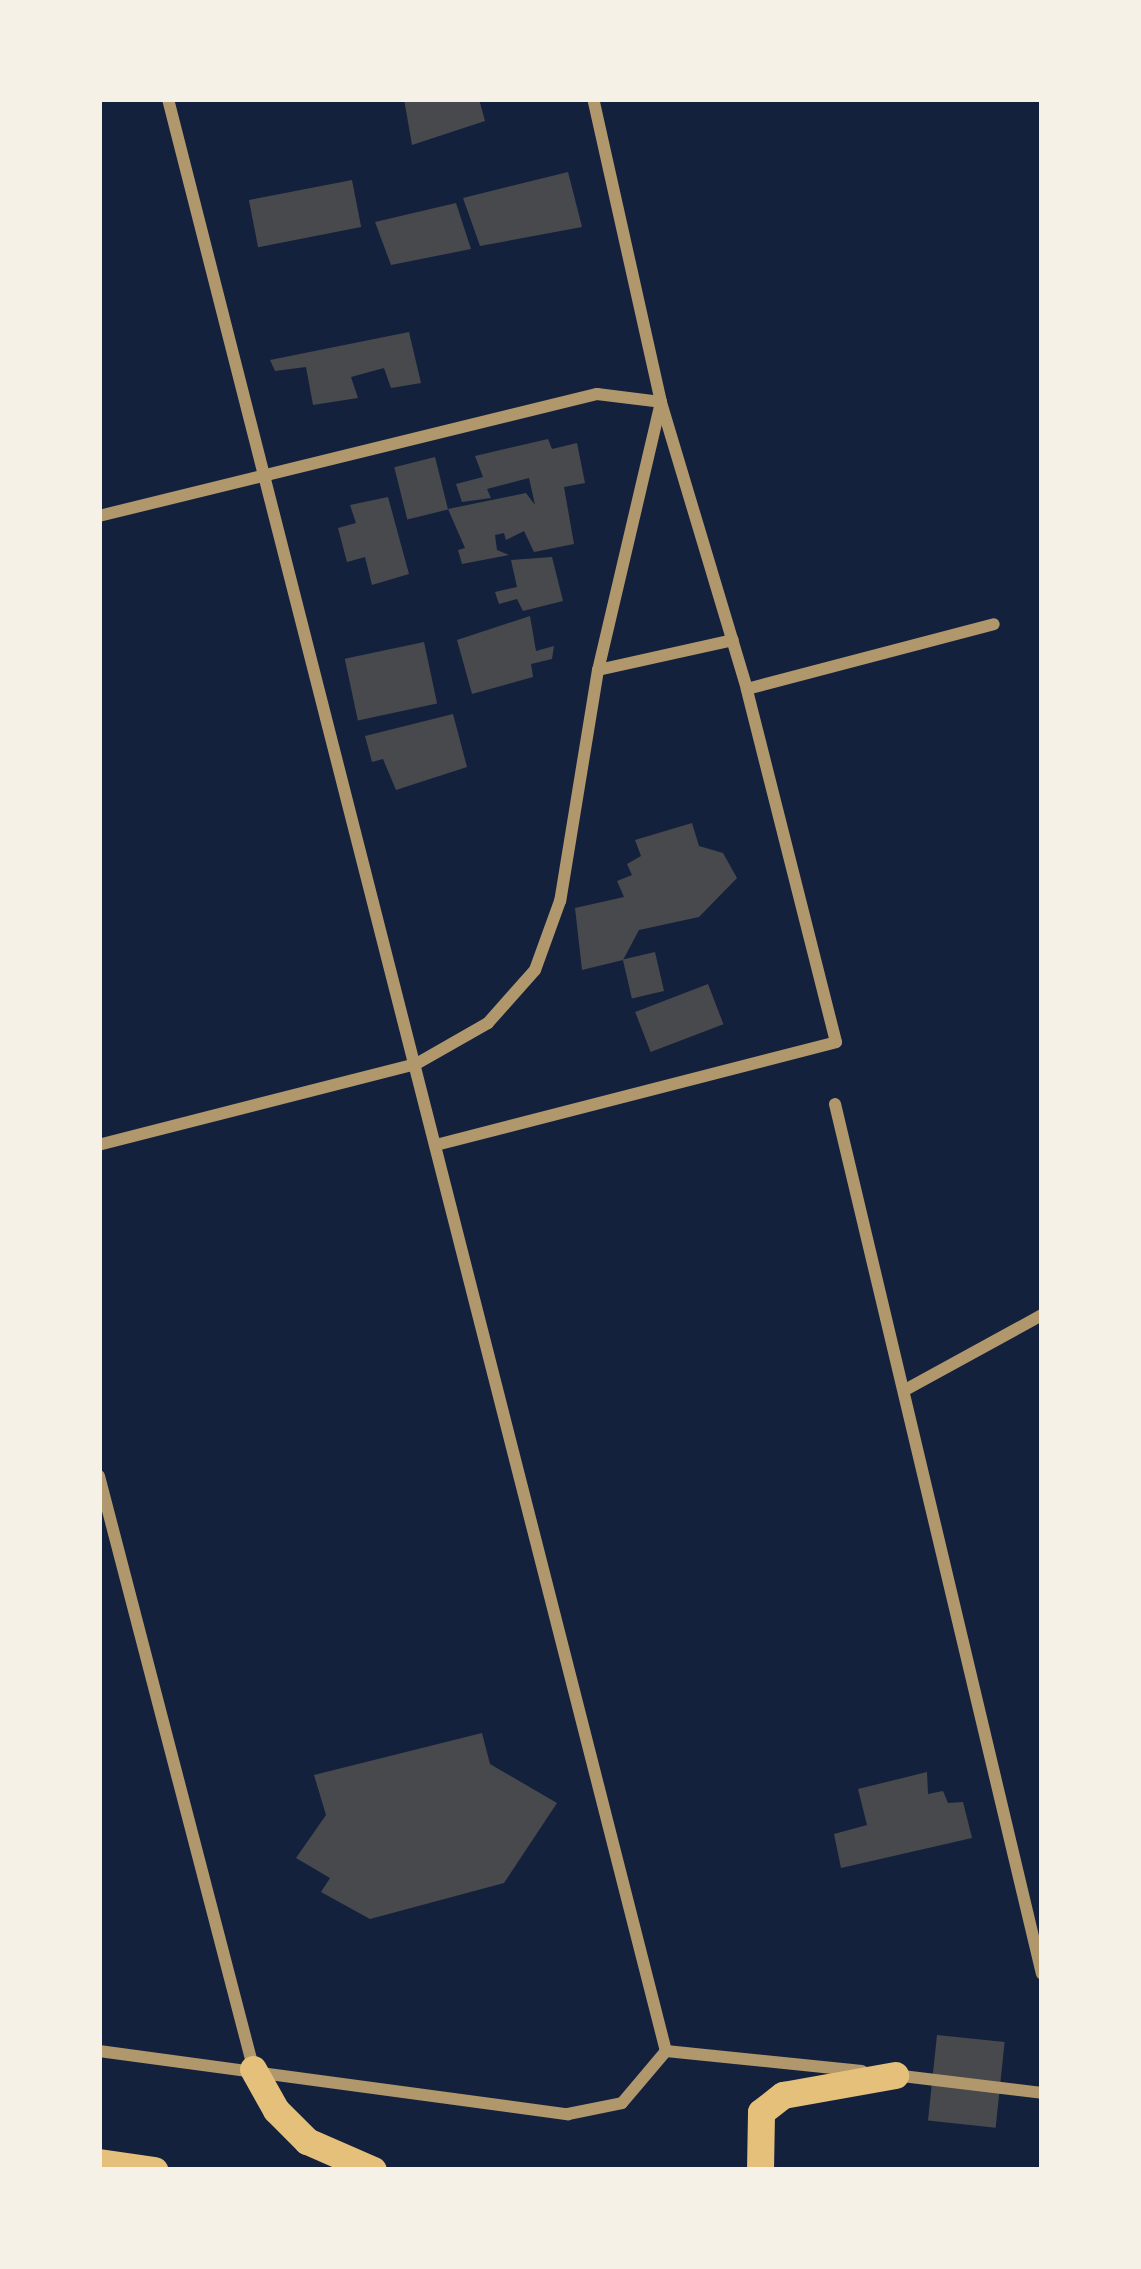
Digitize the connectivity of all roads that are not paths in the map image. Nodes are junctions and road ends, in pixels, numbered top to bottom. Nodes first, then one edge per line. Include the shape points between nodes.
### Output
1 (168, 99) edge
2 (593, 99) edge
3 (661, 402) junction
4 (262, 475) junction
5 (99, 517) edge
6 (994, 624) dead end
7 (734, 640) junction
8 (598, 670) junction
9 (747, 688) junction
10 (416, 1064) junction
11 (836, 1105) dead end
12 (99, 1145) edge
13 (436, 1145) junction
14 (1042, 1315) edge
15 (905, 1390) junction
16 (99, 1476) edge
17 (1042, 1974) edge
18 (99, 2050) edge
19 (666, 2051) junction
20 (253, 2069) junction
21 (895, 2074) junction
22 (1042, 2092) edge
23 (99, 2162) edge
24 (154, 2170) edge
25 (373, 2170) edge
26 (760, 2170) edge

1 - 4 street
2 - 3 street
3 - 4 street via 597,394
3 - 7 street
3 - 8 street
4 - 5 street
4 - 10 street
6 - 9 street
7 - 8 street
7 - 9 street
8 - 10 street via 560,901 535,970 488,1023
9 - 13 street via 836,1042
10 - 12 street
10 - 13 street
11 - 15 street
13 - 19 street
14 - 15 street
15 - 17 street
16 - 20 street
18 - 20 street
19 - 20 street via 622,2103 568,2114
19 - 21 street
20 - 25 main road via 276,2110 307,2141
21 - 22 street
21 - 26 main road via 783,2096 761,2112
23 - 24 main road

